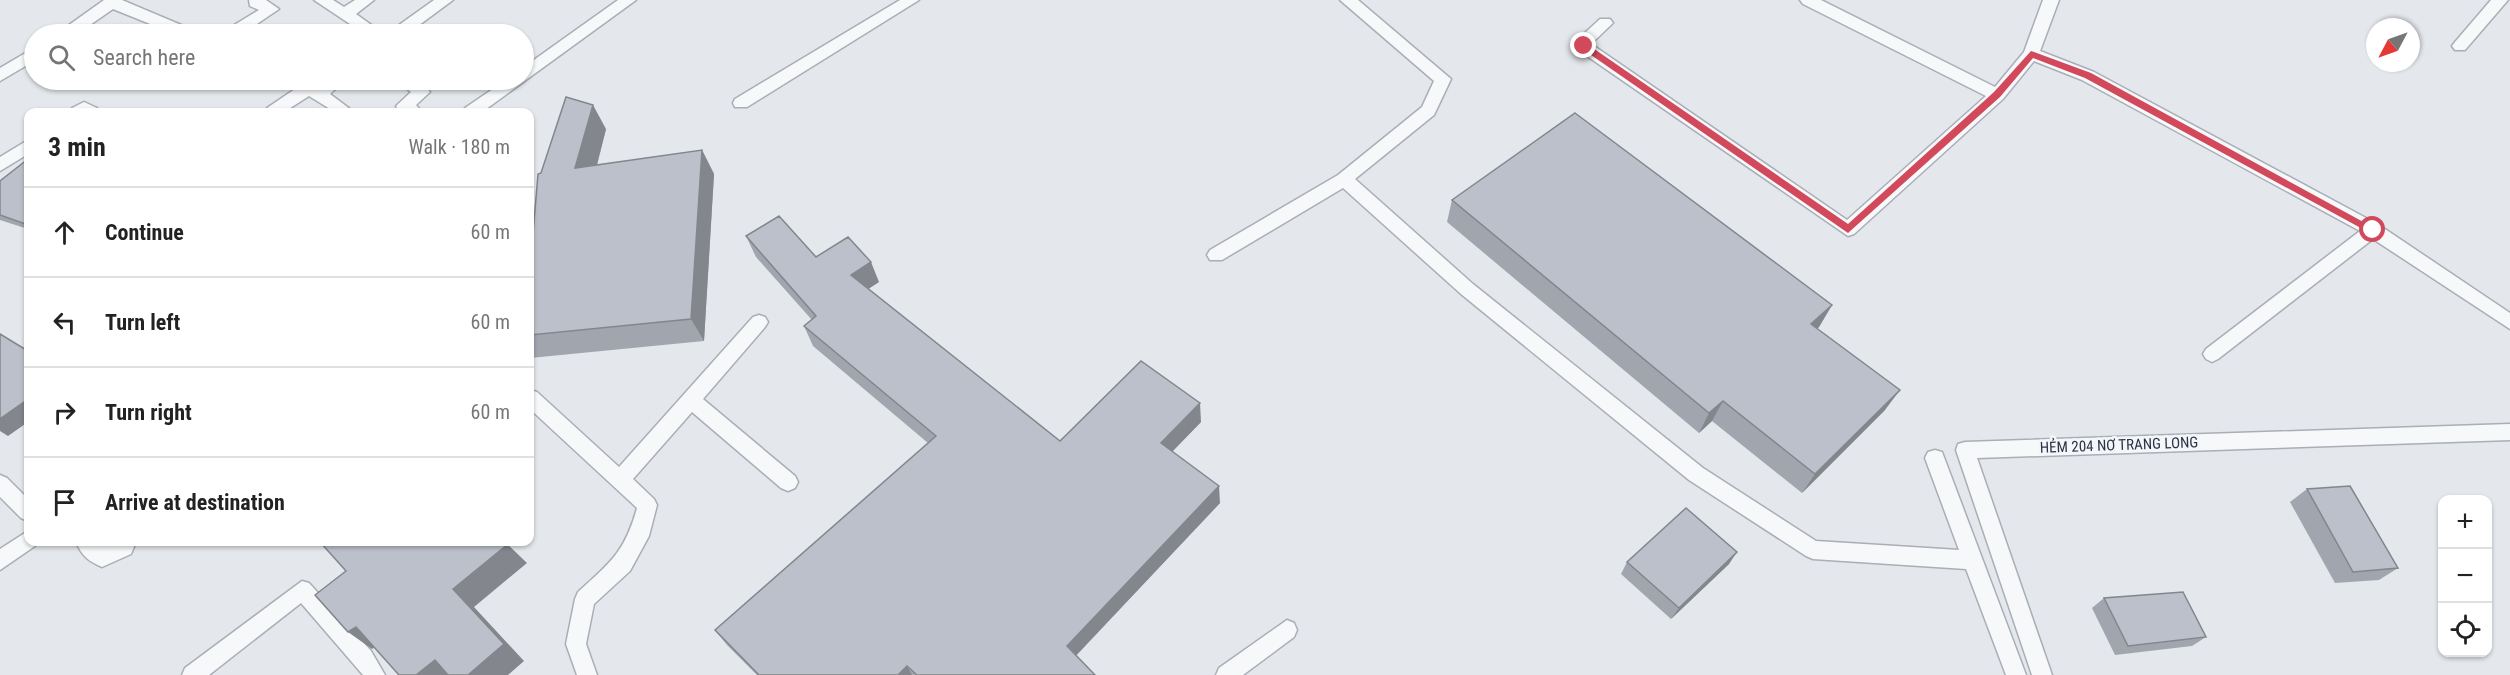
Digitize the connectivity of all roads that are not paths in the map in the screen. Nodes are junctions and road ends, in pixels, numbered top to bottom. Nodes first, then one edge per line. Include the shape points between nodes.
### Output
1 (258, 0) edge
2 (322, 0) edge
3 (366, 0) edge
4 (445, 0) edge
5 (628, 0) edge
6 (911, 0) edge
7 (1348, 0) edge
8 (1808, 0) edge
9 (2051, 0) edge
10 (2500, 0) edge
11 (112, 1) edge
12 (345, 14) junction
13 (1605, 23) dead end
14 (81, 24) edge
15 (165, 24) edge
16 (247, 24) edge
17 (360, 24) edge
18 (411, 24) edge
19 (2460, 46) dead end
20 (2031, 54) junction
21 (24, 60) edge
22 (534, 68) edge
23 (0, 75) edge
24 (419, 90) edge
25 (503, 90) edge
26 (313, 91) joint
27 (1997, 95) junction
28 (741, 103) dead end
29 (281, 108) edge
30 (340, 108) edge
31 (407, 108) edge
32 (477, 108) edge
33 (24, 149) edge
34 (0, 165) edge
35 (1344, 179) junction
36 (2373, 230) junction
37 (1216, 255) dead end
38 (759, 322) dead end
39 (2510, 322) edge
40 (2212, 354) dead end
41 (691, 400) junction
42 (534, 402) edge
43 (2510, 432) edge
44 (1935, 458) dead end
45 (620, 480) junction
46 (788, 482) dead end
47 (0, 484) edge
48 (24, 508) edge
49 (24, 543) edge
50 (1974, 560) junction
51 (0, 561) edge
52 (1287, 630) dead end
53 (192, 675) edge
54 (375, 675) edge
55 (587, 675) edge
56 (1226, 675) edge
57 (2016, 675) edge
58 (2042, 675) edge

1 - 16 lane via 255,2 271,9
2 - 12 lane
3 - 12 lane
4 - 18 lane
5 - 22 lane
6 - 28 lane
7 - 35 lane via 1443,79 1428,111
8 - 27 lane
9 - 20 lane
10 - 19 lane
11 - 14 lane
11 - 15 lane
12 - 17 lane
13 - 27 lane via 1583,42 1589,50 1848,229
20 - 27 lane
20 - 36 lane via 2088,76
21 - 23 lane
24 - 31 lane via 422,92 404,106
25 - 32 lane
26 - 29 lane
26 - 30 lane
33 - 34 lane
35 - 37 lane
35 - 50 lane via 1467,289 1696,474 1812,550
36 - 39 lane
36 - 40 lane
38 - 41 lane
41 - 45 lane
41 - 46 lane
42 - 45 lane
43 - 58 lane, HẺM 204 NƠ TRANG LONG via 1965,450
44 - 50 lane
45 - 55 lane via 647,505 639,536 623,564 585,599 576,644
47 - 48 lane
49 - 51 lane
50 - 57 lane
52 - 56 lane
53 - 54 lane via 302,590

